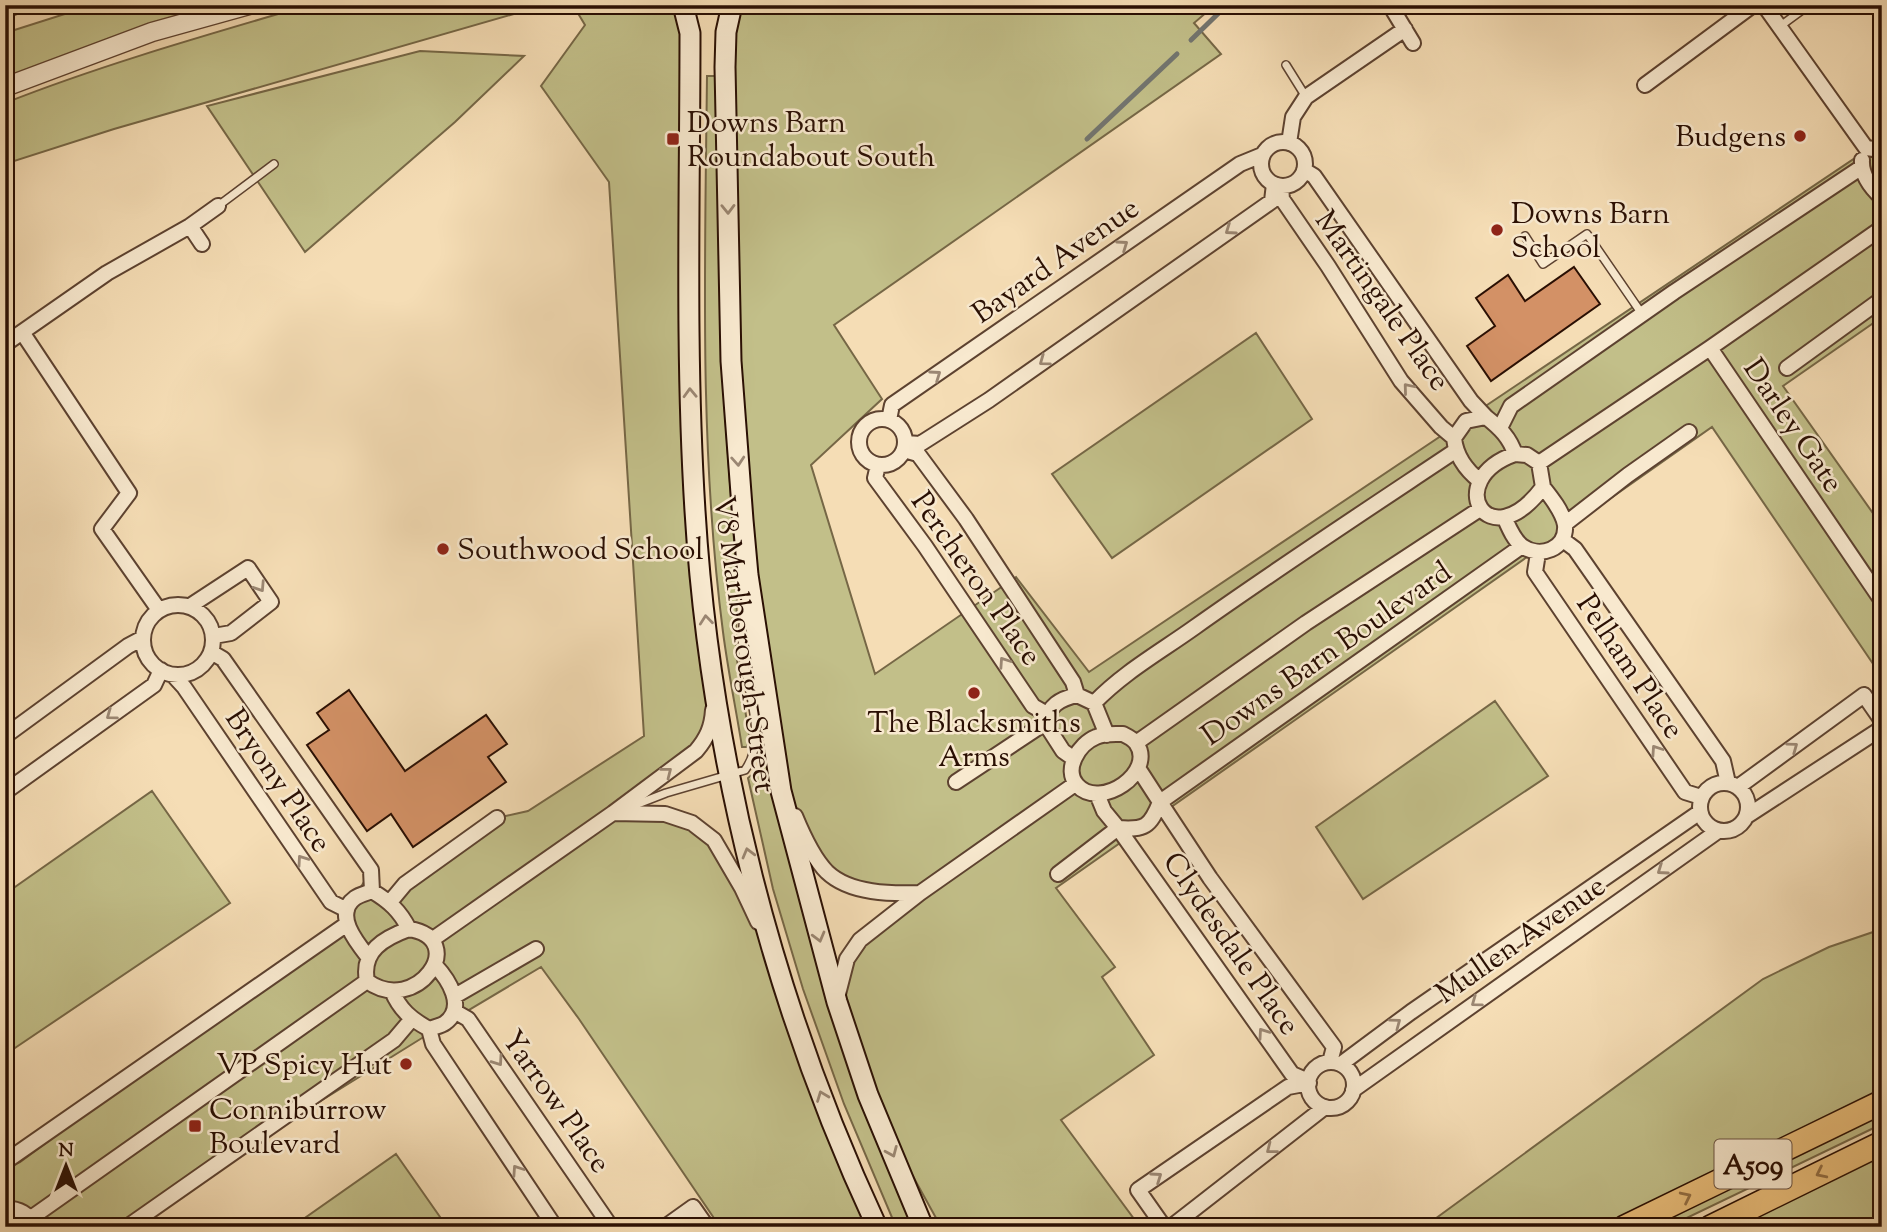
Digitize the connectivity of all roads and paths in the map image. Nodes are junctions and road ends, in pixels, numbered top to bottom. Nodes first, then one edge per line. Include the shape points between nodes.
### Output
1 (31, 5) edge
2 (249, 5) edge
3 (683, 5) edge
4 (732, 5) edge
5 (1390, 5) edge
6 (1753, 5) edge
7 (1764, 5) edge
8 (1809, 5) edge
9 (5, 13) edge
10 (1779, 27) junction
11 (1405, 29) junction
12 (1413, 43) dead end
13 (1286, 65) dead end
14 (1645, 85) dead end
15 (5, 87) edge
16 (1306, 97) junction
17 (1289, 142) junction
18 (1866, 148) junction
19 (1882, 150) edge
20 (1262, 155) junction
21 (274, 164) dead end
22 (1861, 167) junction
23 (1304, 170) junction
24 (1277, 185) junction
25 (1882, 198) edge
26 (218, 206) joint
27 (190, 226) junction
28 (1882, 228) edge
29 (1525, 236) dead end
30 (202, 244) dead end
31 (1882, 299) edge
32 (1643, 314) junction
33 (22, 332) junction
34 (5, 344) edge
35 (1710, 348) junction
36 (1787, 368) dead end
37 (1486, 417) junction
38 (889, 420) junction
39 (1500, 428) junction
40 (1689, 432) dead end
41 (1455, 445) junction
42 (905, 446) junction
43 (1515, 454) junction
44 (1539, 463) junction
45 (878, 465) junction
46 (1480, 481) junction
47 (1543, 487) junction
48 (1480, 509) junction
49 (1505, 519) junction
50 (1565, 524) junction
51 (1563, 540) junction
52 (1522, 546) junction
53 (1538, 553) junction
54 (748, 575) junction
55 (1882, 601) edge
56 (190, 606) junction
57 (159, 610) junction
58 (214, 636) junction
59 (143, 638) junction
60 (211, 652) junction
61 (167, 673) junction
62 (715, 688) junction
63 (1077, 695) junction
64 (1094, 703) junction
65 (1046, 718) junction
66 (1882, 721) edge
67 (1882, 728) edge
68 (1107, 735) junction
69 (5, 736) edge
70 (1136, 743) junction
71 (1073, 758) junction
72 (1138, 768) junction
73 (730, 776) junction
74 (956, 782) dead end
75 (1075, 784) junction
76 (1733, 785) junction
77 (5, 792) edge
78 (1097, 794) junction
79 (786, 802) junction
80 (1160, 802) junction
81 (1701, 805) junction
82 (613, 813) junction
83 (1747, 816) junction
84 (497, 818) dead end
85 (1118, 828) junction
86 (1718, 831) junction
87 (1058, 874) dead end
88 (749, 886) junction
89 (372, 891) junction
90 (920, 894) junction
91 (390, 902) junction
92 (347, 917) junction
93 (409, 929) junction
94 (433, 939) junction
95 (536, 949) dead end
96 (369, 958) junction
97 (435, 965) junction
98 (367, 981) junction
99 (392, 991) junction
100 (837, 1002) junction
101 (455, 1004) junction
102 (411, 1020) junction
103 (429, 1029) junction
104 (1336, 1063) junction
105 (1308, 1082) junction
106 (1353, 1090) junction
107 (1882, 1102) edge
108 (1325, 1108) junction
109 (1882, 1143) edge
110 (5, 1162) edge
111 (6, 1206) edge
112 (33, 1222) edge
113 (127, 1227) edge
114 (555, 1227) edge
115 (611, 1227) edge
116 (665, 1227) edge
117 (707, 1227) edge
118 (877, 1227) edge
119 (923, 1227) edge
120 (1164, 1227) edge
121 (1171, 1227) edge
122 (1625, 1227) edge
123 (1711, 1227) edge

1 - 9 lane
2 - 15 street via 152,32
62 -> 3 main road, V8 Marlborough Street via 695,513 689,359 690,33
4 -> 54 main road, V8 Marlborough Street via 725,67 731,361
5 - 11 street
6 - 14 street
7 - 10 street
8 - 10 lane
10 - 18 street
11 - 12 street
11 - 16 street
13 - 16 lane
16 - 17 street via 1293,117
17 - 20 street via 1278,142
17 - 23 street via 1304,156
18 - 19 street
18 - 22 street
20 - 24 street via 1263,173
38 -> 20 street, Bayard Avenue via 892,405 1240,164
21 - 26 lane
22 - 25 street
22 - 32 street
23 - 24 street via 1297,181
23 - 37 street, Martingale Place via 1314,176
41 -> 24 street, Martingale Place via 1401,381
24 -> 42 street via 1272,201 989,400 920,444
26 - 27 street
27 - 30 street
27 - 33 street via 107,274
28 - 35 street
29 - 32 lane via 1543,264 1587,234
31 - 36 street
32 - 39 street via 1511,406
33 - 34 street
33 - 57 street via 129,494 102,529
35 - 44 street
35 - 55 street, Darley Gate
37 - 39 street, Martingale Place
37 - 41 street via 1466,421
38 - 42 street via 903,432
38 - 45 street via 870,422 859,438 864,456
39 - 43 street
40 - 50 street
41 - 46 street, Martingale Place via 1468,471
41 - 64 street via 1115,681
42 - 45 street via 893,463
42 - 63 street, Percheron Place via 918,454 966,519 1073,682
43 - 44 street
43 - 46 street via 1500,459
44 - 47 street
65 -> 45 street, Percheron Place via 1033,706 875,478
46 - 48 street via 1475,494
47 - 49 street via 1520,512
47 - 50 street
48 - 49 street
48 - 70 street, Downs Barn Boulevard via 1306,623
49 - 52 street
50 - 51 street
51 - 53 street via 1554,550
51 - 76 street, Pelham Place via 1575,549 1723,761
52 - 53 street
52 - 80 street, Downs Barn Boulevard
81 -> 53 street, Pelham Place via 1685,792 1535,572
54 - 73 lane via 742,634 756,734 752,760 745,770
54 - 79 main road, V8 Marlborough Street
56 - 57 street
56 - 58 street via 206,617
56 -> 58 street via 248,568 271,602 231,632
57 - 59 street via 145,627
58 - 60 street
59 - 61 street via 147,657
59 - 69 street
60 - 61 street via 196,670
60 - 89 street, Bryony Place via 223,659 371,870
61 -> 77 street
92 -> 61 street, Bryony Place via 331,902 184,687
62 - 73 main road, V8 Marlborough Street
82 -> 62 street via 696,751 713,722
63 - 64 street
63 - 65 street via 1059,700
64 - 68 street
65 - 71 street, Percheron Place via 1063,751
65 - 74 street
76 -> 66 street via 1864,695
67 - 83 street
68 - 70 street via 1123,734
68 - 71 street via 1096,737
70 - 72 street
71 - 75 street
72 - 78 street via 1117,790
72 - 80 street
73 - 82 lane
88 -> 73 main road, V8 Marlborough Street
75 - 78 street
75 - 90 street
76 - 81 street via 1713,785
76 - 83 street via 1747,799
78 - 85 street, Clydesdale Place
79 - 90 street via 827,873 886,895
79 -> 100 main road, V8 Marlborough Street
80 - 85 street, Downs Barn Boulevard via 1153,820 1139,829
80 - 104 street, Clydesdale Place via 1334,1047
81 - 86 street via 1704,822
104 -> 81 street, Mullen Avenue
82 - 88 street via 665,814 692,823 714,840
82 - 94 street
83 - 86 street via 1735,829
84 - 91 street via 405,884
85 - 87 street
105 -> 85 street, Clydesdale Place via 1292,1074
86 -> 106 street, Mullen Avenue
118 -> 88 main road, V8 Marlborough Street via 811,1066
89 - 91 street
89 - 92 street via 355,898
90 - 100 street via 860,940 846,959
91 - 93 street
92 - 96 street, Bryony Place
92 - 110 street
93 - 94 street via 423,931
93 - 96 street via 376,946
94 - 97 street
95 - 101 street
96 - 98 street
97 - 99 street via 410,988
97 - 101 street, Yarrow Place via 445,976
98 - 99 street via 379,990
98 - 112 street
99 - 102 street
100 -> 119 main road, V8 Marlborough Street via 868,1095
101 - 103 street via 446,1023
101 -> 115 street, Yarrow Place
102 - 103 street
102 - 113 street via 394,1040
114 -> 103 street via 433,1044
104 - 105 street via 1319,1065
104 - 106 street via 1353,1078
105 - 108 street via 1312,1100
120 -> 105 street via 1138,1190 1288,1087
106 - 108 street via 1343,1104
122 -> 107 main road, A509
108 -> 121 street
109 -> 123 main road, A509
111 - 112 street via 22,1211
116 - 117 street via 693,1208

